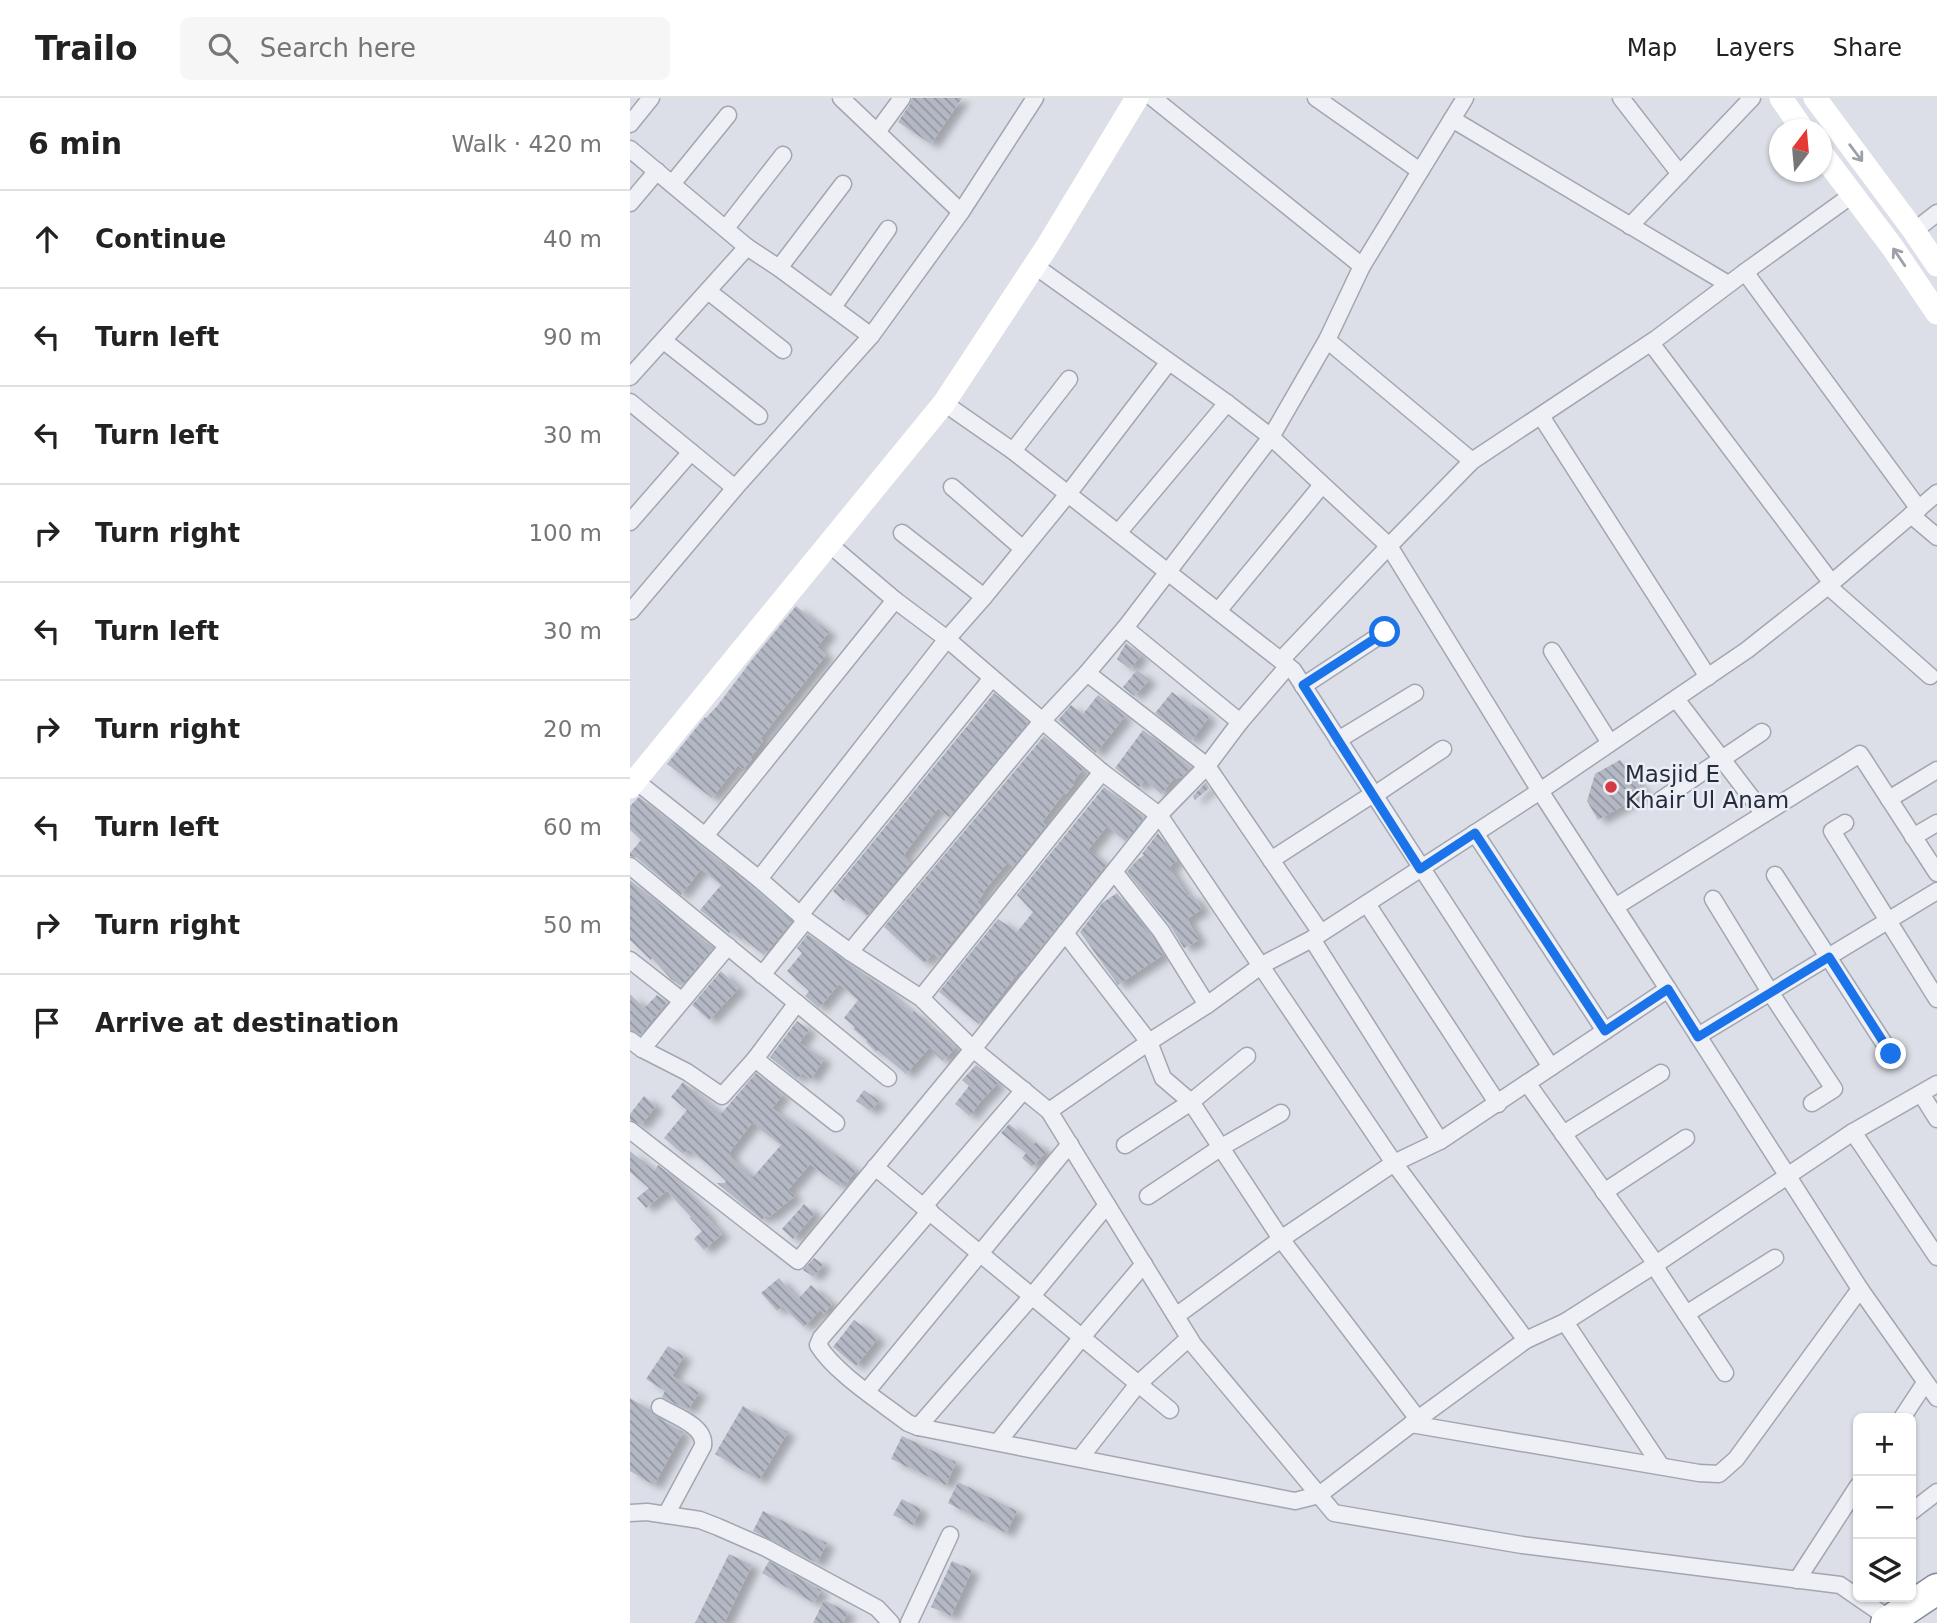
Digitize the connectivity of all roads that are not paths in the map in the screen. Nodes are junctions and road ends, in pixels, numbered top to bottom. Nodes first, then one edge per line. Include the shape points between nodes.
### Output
1 (651, 98) edge
2 (841, 98) edge
3 (902, 98) edge
4 (1035, 98) edge
5 (1137, 98) edge
6 (1153, 98) edge
7 (1315, 98) edge
8 (1465, 98) edge
9 (1621, 98) edge
10 (1752, 98) edge
11 (1780, 98) edge
12 (1815, 98) edge
13 (729, 115) dead end
14 (1452, 119) junction
15 (1796, 119) edge
16 (630, 124) edge
17 (877, 132) junction
18 (630, 149) edge
19 (783, 155) dead end
20 (1832, 168) edge
21 (657, 171) junction
22 (1420, 171) junction
23 (1680, 174) junction
24 (673, 184) junction
25 (843, 184) dead end
26 (1852, 195) junction
27 (630, 203) edge
28 (961, 212) junction
29 (1937, 213) edge
30 (1630, 226) junction
31 (726, 228) junction
32 (888, 229) dead end
33 (1914, 231) junction
34 (747, 247) junction
35 (1362, 265) junction
36 (1937, 265) edge
37 (1035, 266) junction
38 (779, 268) junction
39 (1745, 272) junction
40 (1728, 285) junction
41 (708, 291) junction
42 (834, 307) junction
43 (1937, 313) edge
44 (871, 336) junction
45 (1327, 340) junction
46 (664, 341) junction
47 (1651, 343) junction
48 (783, 350) dead end
49 (1168, 363) junction
50 (630, 377) edge
51 (1069, 379) dead end
52 (944, 402) junction
53 (1227, 404) junction
54 (633, 410) edge
55 (759, 416) dead end
56 (1541, 416) junction
57 (1271, 438) junction
58 (1013, 450) junction
59 (691, 452) junction
60 (1472, 461) junction
61 (1322, 485) junction
62 (951, 487) dead end
63 (735, 488) junction
64 (1937, 493) edge
65 (1068, 494) junction
66 (1915, 512) junction
67 (630, 522) edge
68 (902, 533) dead end
69 (1118, 533) junction
70 (1937, 537) edge
71 (829, 544) junction
72 (1389, 545) junction
73 (1023, 548) junction
74 (1168, 573) junction
75 (1830, 584) junction
76 (984, 597) junction
77 (895, 600) junction
78 (630, 611) edge
79 (1218, 611) junction
80 (1125, 628) junction
81 (1385, 632) dead end
82 (947, 639) junction
83 (1552, 651) dead end
84 (1284, 663) junction
85 (1087, 673) junction
86 (1930, 676) dead end
87 (1708, 677) junction
88 (992, 678) junction
89 (1303, 685) junction
90 (1415, 693) dead end
91 (1676, 699) junction
92 (1043, 720) junction
93 (1240, 722) junction
94 (1762, 732) dead end
95 (1338, 740) junction
96 (1610, 743) junction
97 (1443, 749) dead end
98 (1723, 760) junction
99 (1207, 766) junction
100 (1937, 770) edge
101 (1102, 772) junction
102 (633, 784) edge
103 (1539, 791) junction
104 (1373, 795) junction
105 (1889, 799) junction
106 (1661, 800) dead end
107 (1764, 814) junction
108 (1159, 815) junction
109 (1845, 823) dead end
110 (1937, 823) edge
111 (1475, 833) junction
112 (705, 836) junction
113 (1913, 837) junction
114 (1271, 860) junction
115 (630, 866) edge
116 (1420, 869) junction
117 (1115, 873) junction
118 (1937, 873) edge
119 (1775, 875) dead end
120 (759, 879) junction
121 (1937, 891) edge
122 (1713, 899) dead end
123 (1367, 904) junction
124 (1615, 907) junction
125 (803, 917) junction
126 (1888, 921) junction
127 (1065, 933) junction
128 (1316, 936) junction
129 (728, 946) junction
130 (850, 952) junction
131 (1829, 957) junction
132 (630, 960) edge
133 (1262, 965) junction
134 (762, 975) junction
135 (1668, 989) junction
136 (1770, 992) junction
137 (921, 998) junction
138 (1937, 999) edge
139 (681, 1000) junction
140 (797, 1003) junction
141 (1207, 1004) junction
142 (1605, 1031) junction
143 (1698, 1037) junction
144 (1149, 1042) junction
145 (636, 1044) edge
146 (973, 1049) junction
147 (1891, 1054) dead end
148 (1247, 1056) dead end
149 (755, 1059) junction
150 (1550, 1067) junction
151 (1661, 1073) dead end
152 (888, 1078) dead end
153 (1527, 1083) junction
154 (1937, 1084) edge
155 (1024, 1090) junction
156 (1922, 1095) junction
157 (1191, 1102) junction
158 (1812, 1103) dead end
159 (1498, 1104) junction
160 (1049, 1111) junction
161 (1281, 1113) dead end
162 (1937, 1119) edge
163 (836, 1123) dead end
164 (630, 1130) edge
165 (1853, 1132) junction
166 (1563, 1134) junction
167 (1686, 1138) dead end
168 (1440, 1141) junction
169 (1070, 1144) junction
170 (1125, 1145) dead end
171 (1220, 1148) junction
172 (1394, 1163) junction
173 (875, 1167) junction
174 (1788, 1177) junction
175 (1604, 1192) junction
176 (1148, 1196) dead end
177 (1107, 1205) junction
178 (927, 1209) junction
179 (1281, 1239) junction
180 (980, 1253) junction
181 (1937, 1257) edge
182 (1775, 1258) dead end
183 (1144, 1264) junction
184 (1656, 1264) junction
185 (1860, 1289) junction
186 (1032, 1296) junction
187 (1686, 1314) junction
188 (1176, 1316) junction
189 (1565, 1322) junction
190 (1082, 1337) junction
191 (1189, 1338) junction
192 (1526, 1340) junction
193 (1725, 1373) dead end
194 (1925, 1383) junction
195 (1138, 1384) junction
196 (867, 1391) junction
197 (1937, 1398) edge
198 (660, 1407) dead end
199 (1170, 1410) dead end
200 (1905, 1413) edge
201 (1414, 1421) junction
202 (918, 1427) junction
203 (998, 1442) junction
204 (1080, 1458) junction
205 (1661, 1466) junction
206 (1937, 1492) edge
207 (1853, 1494) edge
208 (1319, 1495) junction
209 (1916, 1508) edge
210 (630, 1513) edge
211 (666, 1515) junction
212 (950, 1535) dead end
213 (1797, 1580) junction
214 (1937, 1589) edge
215 (1888, 1621) edge
216 (891, 1623) edge
217 (909, 1623) edge

1 - 16 street
2 - 17 street
3 - 17 street
4 - 28 street
5 - 37 street
6 - 35 street
7 - 22 street
8 - 14 street
9 - 23 street
10 - 23 street
11 - 15 street
12 -> 33 street
13 - 24 street
14 - 22 street
14 - 30 street
17 - 28 street
18 - 21 street
19 - 31 street
20 - 26 street
21 - 24 street
21 - 27 street
22 - 35 street
23 - 30 street
24 - 31 street
25 - 38 street
26 - 39 street
43 -> 26 street
28 - 44 street
29 - 33 street
30 - 40 street
31 - 34 street
32 - 42 street
33 - 36 street
34 - 38 street
34 - 41 street
35 - 45 street
37 - 49 street
37 - 52 street
38 - 42 street
39 - 40 street
39 - 66 street
40 - 47 street
41 - 46 street
41 - 48 street
42 - 44 street
44 - 63 street
45 - 57 street
45 - 60 street
46 - 50 street
46 - 55 street
47 - 56 street
47 - 75 street
49 - 53 street
49 - 65 street
51 - 58 street
52 - 58 street
52 - 71 street
53 - 57 street
53 - 69 street
54 - 59 street
56 - 60 street
56 - 87 street
57 - 61 street
57 - 74 street
58 - 65 street
59 - 63 street
59 - 67 street
60 - 72 street
61 - 72 street
61 - 79 street
62 - 73 street
63 - 78 street
64 - 66 street
65 - 69 street
65 - 73 street
66 - 70 street
66 - 75 street
68 - 76 street
69 - 74 street
71 - 77 street
71 - 102 street
72 - 84 street
72 - 103 street
73 - 76 street
74 - 79 street
74 - 80 street
75 - 86 street
75 - 87 street
76 - 82 street
77 - 82 street
77 - 112 street
79 - 84 street
80 - 85 street
80 - 93 street
81 - 89 street
82 - 88 street
82 - 120 street
83 - 96 street
84 - 89 street
84 - 93 street
85 - 92 street
85 - 99 street
87 - 91 street
88 - 92 street
88 - 125 street
89 - 95 street
90 - 95 street
91 - 96 street
91 - 98 street
92 - 101 street
92 - 130 street
93 - 99 street
94 - 98 street
95 - 104 street
96 - 103 street
97 - 104 street
98 - 106 street
98 - 107 street
99 - 108 street
99 - 114 street
100 - 105 street
101 - 108 street
101 - 137 street
102 - 112 street
103 - 111 street
103 - 124 street
104 - 114 street
104 - 116 street
105 - 107 street via 1860,754
105 - 113 street
107 - 124 street
108 - 117 street
108 - 133 street
109 - 126 street via 1832,831
110 - 113 street
111 - 116 street
111 - 142 street
112 - 120 street
113 - 118 street
114 - 128 street
115 - 129 street
116 - 123 street
116 - 150 street
117 - 127 street
117 - 141 street via 1161,931
119 - 131 street
120 - 125 street
121 - 126 street
122 - 136 street
123 - 128 street
123 - 159 street
124 - 135 street
125 - 130 street
125 - 134 street
126 - 131 street
126 - 138 street
127 - 144 street
127 - 146 street
128 - 133 street
128 - 168 street
129 - 134 street
129 - 139 street
130 - 137 street
131 - 136 street
131 - 147 street
132 - 139 street
133 - 141 street
133 - 172 street
134 - 140 street
135 - 142 street
135 - 143 street
136 - 143 street
136 - 158 street via 1834,1088
137 - 146 street
139 - 145 street
140 - 149 street
140 - 152 street
141 - 144 street
142 - 150 street
143 - 174 street
144 - 157 street via 1163,1079
144 - 160 street
145 - 149 street via 722,1096
146 - 155 street
146 - 173 street
148 - 157 street
149 - 163 street
150 - 153 street
151 - 166 street
153 - 159 street
153 - 166 street
154 - 156 street
155 - 160 street
155 - 178 street
156 - 162 street
156 - 165 street
157 - 170 street
157 - 171 street
159 - 168 street
160 - 169 street
161 - 171 street
164 - 173 street via 798,1261
165 - 174 street
165 - 181 street
166 - 175 street
167 - 175 street
168 - 172 street
169 - 177 street
169 - 180 street
171 - 176 street
171 - 179 street
172 - 179 street
172 - 192 street
173 - 178 street
174 - 184 street
174 - 185 street
175 - 184 street
177 - 183 street
177 - 186 street
178 - 180 street
178 - 196 street via 818,1345
179 - 188 street
179 - 201 street
180 - 186 street
180 - 196 street
182 - 187 street
183 - 188 street
183 - 190 street
184 - 187 street
184 - 189 street
185 - 194 street
185 - 205 street via 1736,1460 1719,1474
186 - 190 street
186 - 202 street
187 - 193 street
188 - 191 street
189 - 192 street
189 - 205 street
190 - 195 street
190 - 203 street
191 - 195 street
191 - 208 street
192 - 201 street
194 - 197 street
194 - 200 street
195 - 199 street
195 - 204 street
196 - 202 street
198 - 211 street via 696,1428 704,1441
201 - 205 street
201 - 208 street
202 - 203 street
203 - 204 street
204 - 208 street via 1296,1501
206 - 209 street
207 - 213 street
208 - 213 street via 1334,1513 1347,1516 1522,1545
210 - 211 street
211 - 216 street via 701,1520 766,1548 877,1608
212 - 217 street
213 - 215 street via 1840,1585
214 - 215 highway

